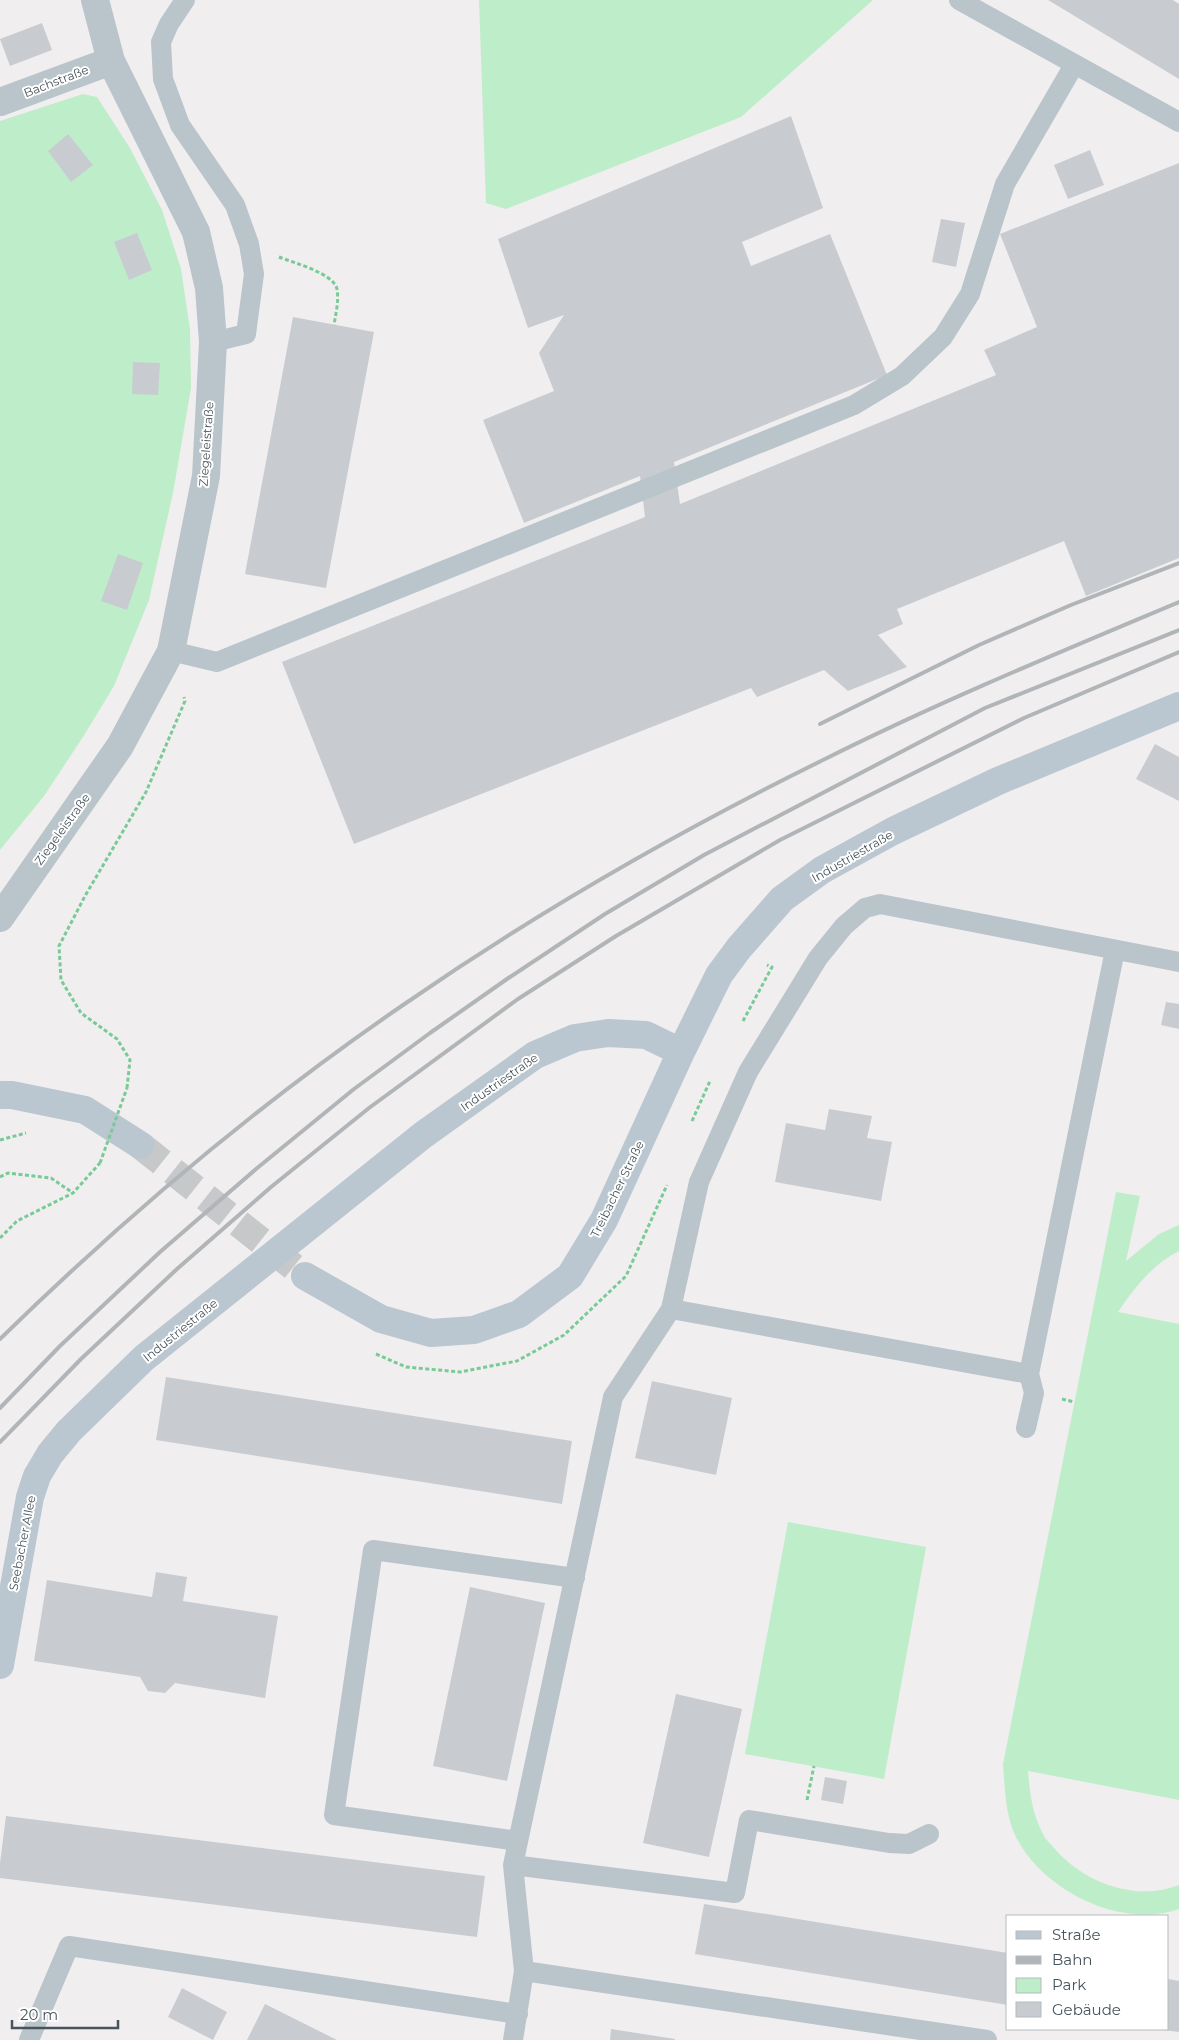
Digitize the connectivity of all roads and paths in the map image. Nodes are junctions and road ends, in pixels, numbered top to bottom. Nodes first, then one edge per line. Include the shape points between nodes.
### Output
1 (185, 0) edge
2 (959, 0) edge
3 (99, 2) edge
4 (111, 60) junction
5 (1074, 65) junction
6 (0, 102) edge
7 (1179, 122) edge
8 (249, 244) junction
9 (334, 325) dead end
10 (213, 342) junction
11 (171, 651) junction
12 (1179, 706) edge
13 (0, 918) edge
14 (1115, 950) junction
15 (1179, 962) edge
16 (681, 1052) junction
17 (0, 1095) edge
18 (140, 1145) tunnel mouth
19 (0, 1177) edge
20 (73, 1193) junction
21 (0, 1238) edge
22 (305, 1276) tunnel mouth
23 (671, 1308) junction
24 (1029, 1374) junction
25 (1026, 1428) dead end
26 (69, 1431) joint
27 (575, 1578) junction
28 (0, 1665) edge
29 (814, 1766) dead end
30 (802, 1829) junction
31 (929, 1834) dead end
32 (518, 1841) junction
33 (513, 1865) junction
34 (524, 1970) junction
35 (518, 2014) junction
36 (29, 2040) edge
37 (513, 2040) edge
38 (987, 2040) edge

1 - 8 lane via 161,42 163,79 180,125 235,205
2 - 5 lane
3 - 4 street, Ziegeleistraße
4 - 6 street, Bachstraße
4 - 10 street, Ziegeleistraße via 196,232 210,288
5 - 7 lane
5 - 11 lane via 1006,184 970,294 943,336 902,376 854,405 217,662
8 - 9 path via 325,275 335,283 338,304
8 - 10 lane via 254,274 246,334
10 - 11 street, Ziegeleistraße via 206,476
11 - 13 street, Ziegeleistraße via 120,746
11 - 20 path, bridge via 185,701 146,792 59,946 61,980 81,1013 116,1040 130,1060 127,1088 100,1162
12 - 16 street, Industriestraße via 998,781 822,870 782,899 739,948 719,975
14 - 15 lane
14 - 23 lane via 880,904 865,908 844,926 818,958 748,1072 699,1182
14 - 24 lane
16 - 22 street, Treibacher Straße via 604,1220 570,1276 519,1314 474,1330 432,1333 381,1319
16 - 26 street, Industriestraße via 646,1035 608,1033 575,1038 535,1055 423,1135 144,1358
17 - 18 street via 85,1110
19 - 20 path via 8,1173 51,1178
20 - 21 path via 17,1221
23 - 24 lane
23 - 27 lane via 613,1397
24 - 25 lane via 1034,1393
26 - 28 street, Seebacher Allee via 50,1454 30,1497
27 - 32 lane
27 - 32 lane via 373,1550 334,1814
29 - 30 path
30 - 31 lane via 909,1844
30 - 33 lane via 749,1820 735,1893
32 - 33 lane
33 - 34 lane
34 - 35 lane
34 - 38 lane
35 - 36 lane via 70,1946
35 - 37 lane

